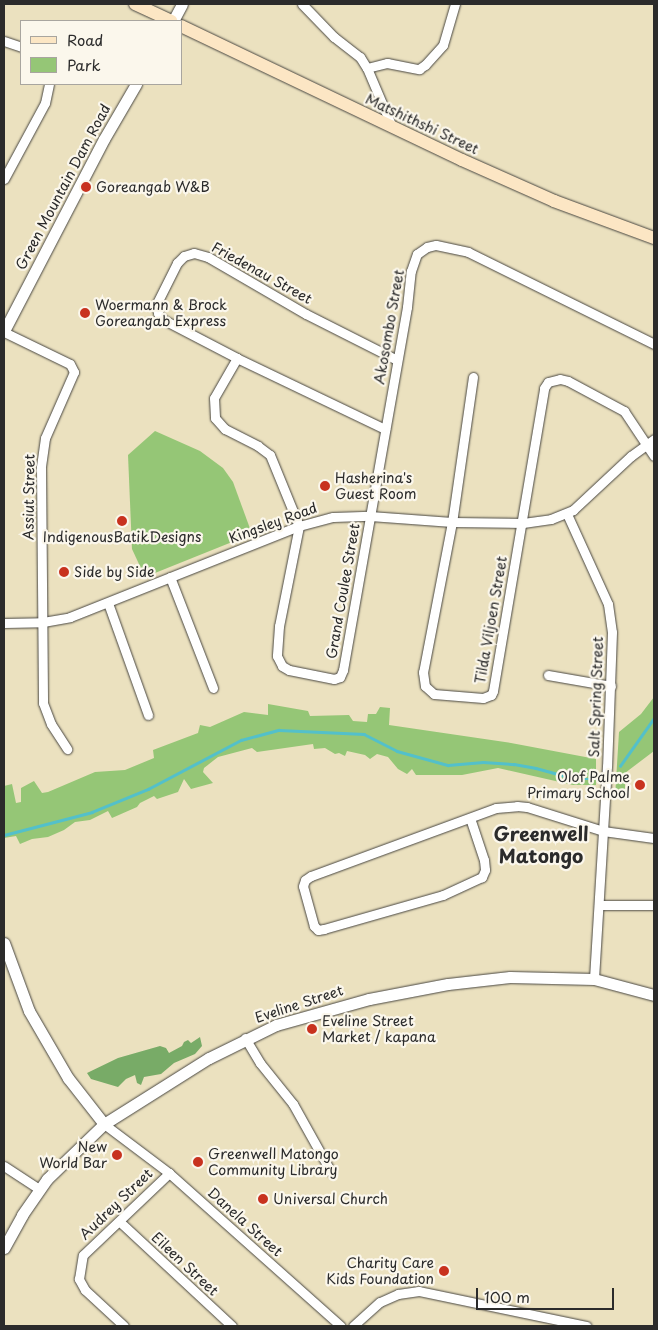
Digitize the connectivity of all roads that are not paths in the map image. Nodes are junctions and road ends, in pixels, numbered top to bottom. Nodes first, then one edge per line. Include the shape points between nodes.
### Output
1 (135, 4) edge
2 (182, 4) edge
3 (302, 4) edge
4 (454, 4) edge
5 (170, 20) edge
6 (173, 20) edge
7 (182, 26) edge
8 (4, 41) edge
9 (20, 47) edge
10 (367, 68) junction
11 (49, 85) edge
12 (135, 85) edge
13 (392, 127) junction
14 (4, 179) edge
15 (654, 238) edge
16 (4, 331) edge
17 (654, 344) edge
18 (237, 358) junction
19 (398, 360) junction
20 (473, 376) dead end
21 (385, 429) junction
22 (651, 441) edge
23 (654, 456) edge
24 (567, 514) junction
25 (370, 516) junction
26 (452, 522) junction
27 (523, 523) junction
28 (299, 526) junction
29 (170, 577) junction
30 (108, 603) junction
31 (43, 622) junction
32 (4, 623) edge
33 (548, 675) dead end
34 (611, 686) junction
35 (212, 688) dead end
36 (148, 715) dead end
37 (67, 749) dead end
38 (470, 818) junction
39 (603, 831) junction
40 (654, 838) edge
41 (599, 905) junction
42 (654, 906) edge
43 (4, 943) edge
44 (594, 979) junction
45 (654, 995) edge
46 (245, 1038) junction
47 (104, 1124) junction
48 (4, 1166) edge
49 (331, 1172) dead end
50 (168, 1173) junction
51 (39, 1189) junction
52 (120, 1222) junction
53 (4, 1248) edge
54 (124, 1326) edge
55 (232, 1326) edge
56 (341, 1326) edge
57 (353, 1326) edge
58 (586, 1326) edge

1 - 5 main road
2 - 6 street
3 - 10 street via 334,38 360,57
4 - 10 street via 443,45 425,66 419,69 387,63
7 - 13 main road, Matshithshi Street
8 - 9 street
10 - 13 street
11 - 14 street via 45,103
12 - 16 street, Green Mountain Dam Road
13 - 15 main road, Matshithshi Street via 554,201
16 - 31 street, Assiut Street via 70,364 74,372 44,438 41,468
17 - 19 street, Akosombo Street via 481,257 436,245 421,251 414,261
18 - 19 street, Friedenau Street via 162,319 158,313 157,303 173,269 184,256 194,253 208,257 306,314
18 - 21 street, Friedenau Street
18 - 28 street via 214,398 216,418 225,429 270,455
19 - 21 street, Akosombo Street
20 - 26 street, Tilda Viljoen Street
21 - 25 street, Akosombo Street
22 - 23 street
22 - 24 street, Kingsley Road
22 - 27 street, Tilda Viljoen Street via 624,411 568,381 548,382 544,388
24 - 27 street, Kingsley Road
24 - 34 street, Salt Spring Street via 608,604 612,632
25 - 26 street, Kingsley Road
25 - 28 street, Kingsley Road via 333,517
25 - 28 street, Grand Coulee Street via 343,670 340,677 334,679 289,670 282,666 277,656 279,626
26 - 27 street, Kingsley Road
26 - 27 street, Tilda Viljoen Street via 423,680 434,694 483,698 493,691
28 - 29 street, Kingsley Road
29 - 30 street, Kingsley Road
29 - 35 street
30 - 31 street, Kingsley Road via 70,617
30 - 36 street
31 - 32 street, Kingsley Road
31 - 37 street via 43,703 51,724
33 - 34 street
34 - 39 street, Salt Spring Street
38 - 38 street via 305,880 302,886 314,926 318,930 324,929 444,895 482,877 484,860
38 - 39 street via 496,808 517,806
39 - 40 street
39 - 41 street, Salt Spring Street
41 - 42 street
41 - 44 street, Salt Spring Street
43 - 47 street via 28,1010 68,1078
44 - 45 street, Eveline Street
44 - 46 street, Eveline Street via 510,977 448,984 332,1008
46 - 47 street, Eveline Street
46 - 49 street via 260,1063 293,1104
47 - 50 street, Danela Street
47 - 51 street, Eveline Street
48 - 51 street
50 - 52 street, Audrey Street
50 - 56 street, Danela Street
51 - 53 street, Eveline Street
52 - 54 street, Audrey Street via 83,1255 79,1279 85,1290
52 - 55 street, Eileen Street
57 - 58 street via 380,1302 398,1294 419,1291

